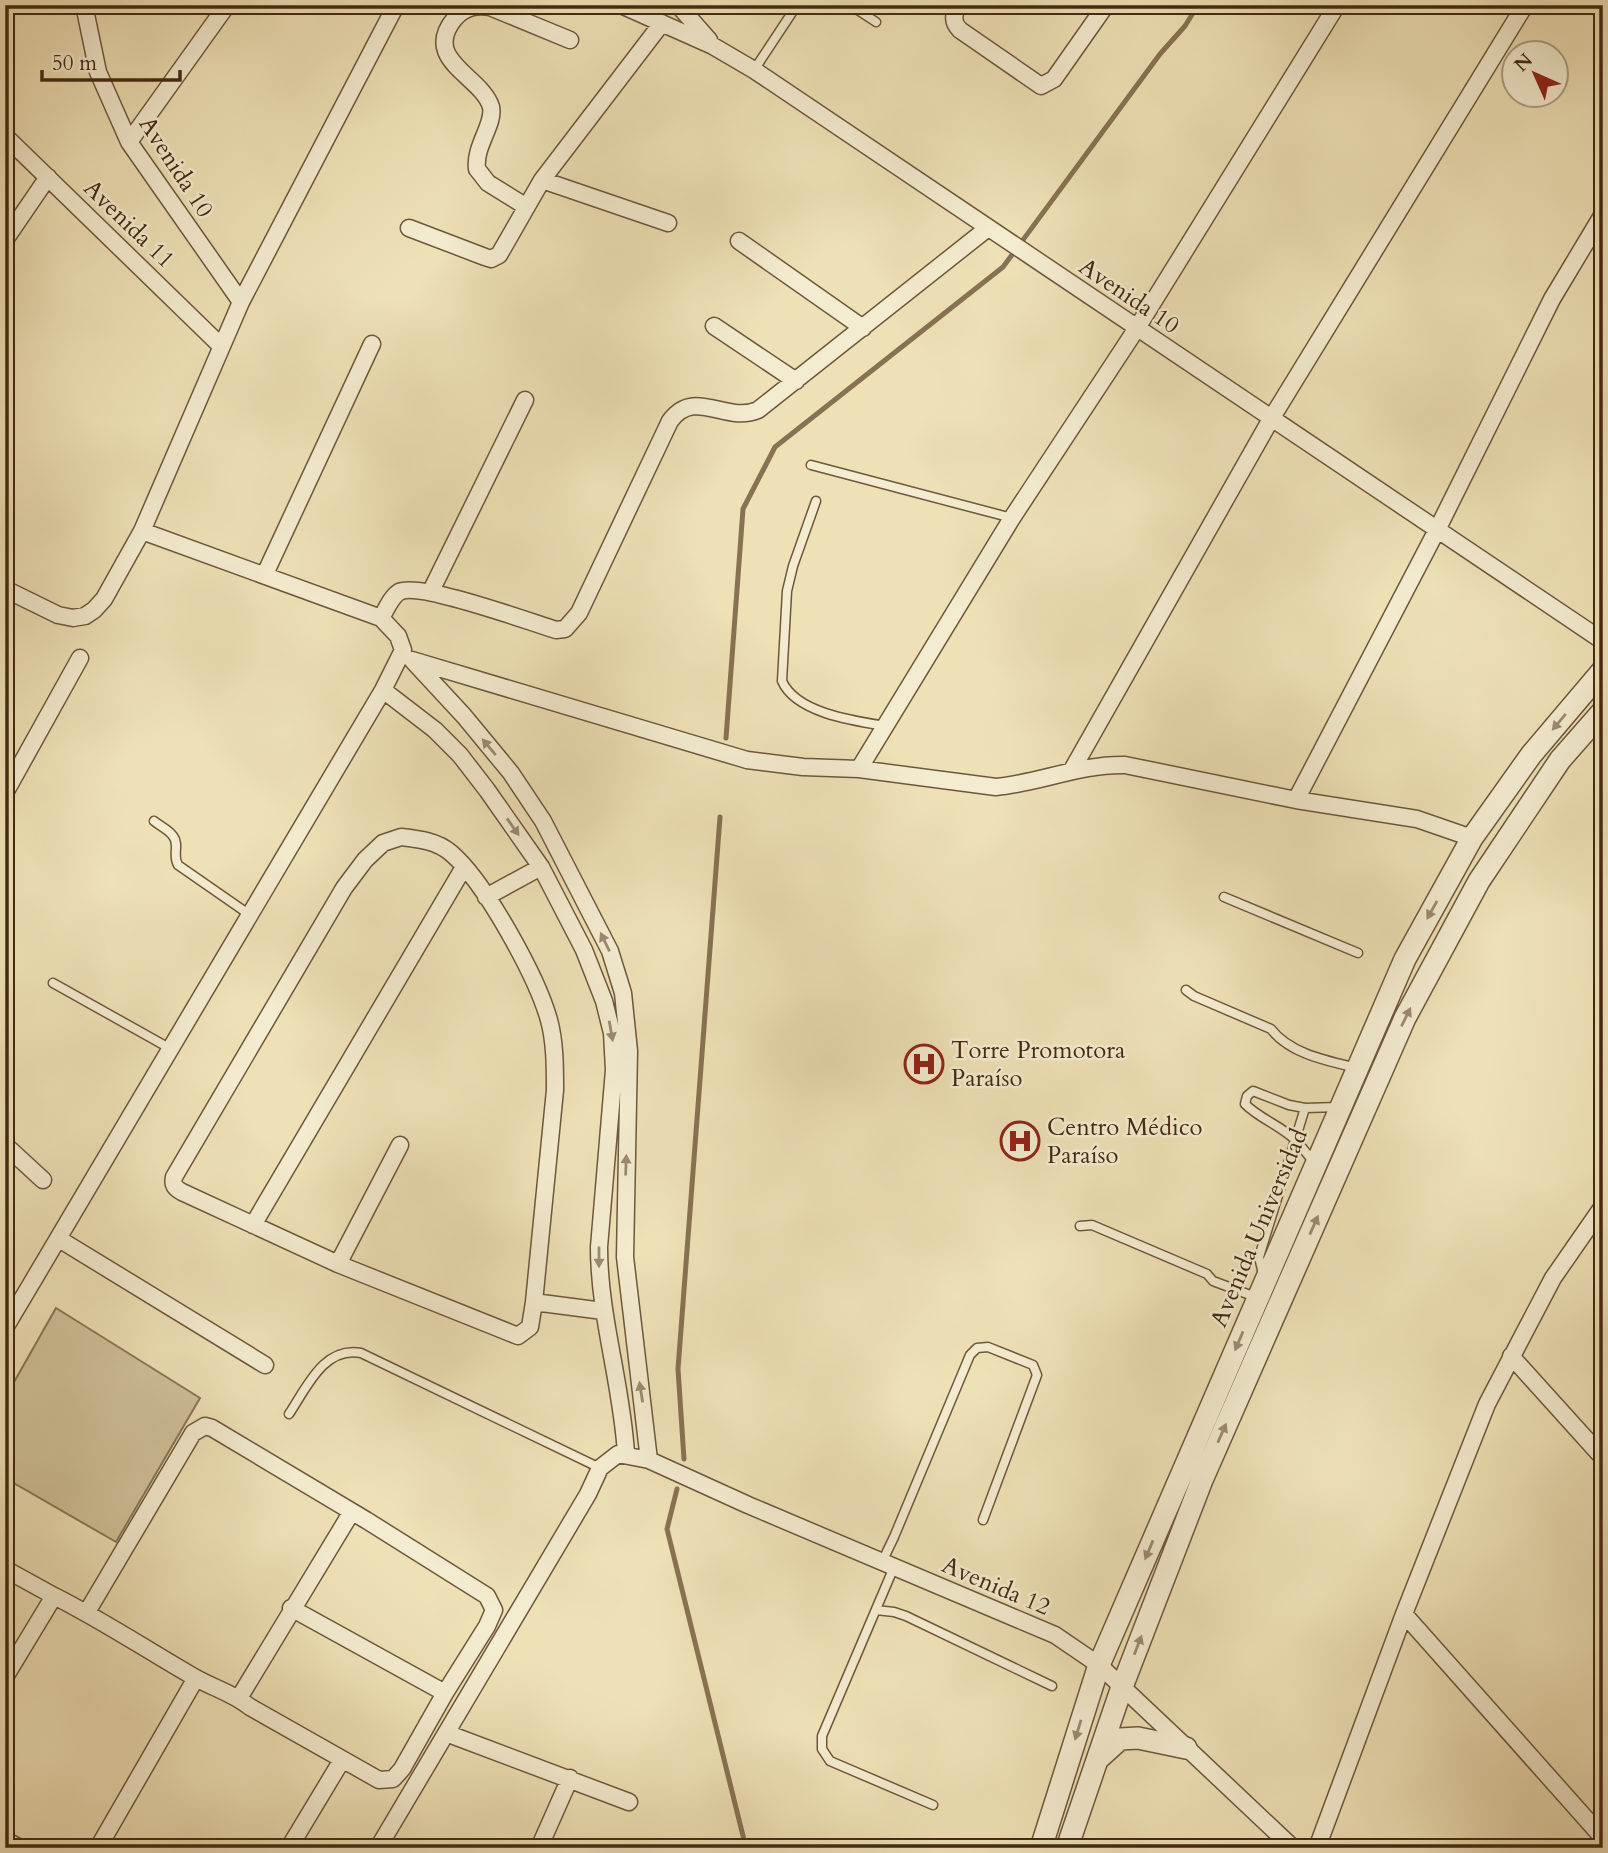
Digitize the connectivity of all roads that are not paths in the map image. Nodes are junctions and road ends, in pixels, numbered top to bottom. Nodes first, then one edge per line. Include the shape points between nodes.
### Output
1 (84, 5) edge
2 (227, 5) edge
3 (396, 5) edge
4 (678, 5) edge
5 (797, 5) edge
6 (850, 5) edge
7 (959, 5) edge
8 (1106, 5) edge
9 (1337, 5) edge
10 (1525, 5) edge
11 (631, 7) edge
12 (876, 22) dead end
13 (662, 23) junction
14 (570, 40) dead end
15 (713, 46) junction
16 (754, 70) junction
17 (5, 136) edge
18 (130, 142) junction
19 (48, 177) junction
20 (542, 180) junction
21 (525, 206) junction
22 (1603, 214) edge
23 (668, 223) dead end
24 (409, 228) dead end
25 (988, 228) junction
26 (5, 240) edge
27 (739, 241) dead end
28 (241, 302) junction
29 (715, 326) dead end
30 (863, 328) junction
31 (1137, 328) junction
32 (372, 344) dead end
33 (221, 346) junction
34 (796, 381) junction
35 (525, 400) dead end
36 (1271, 419) junction
37 (811, 465) dead end
38 (816, 501) dead end
39 (1012, 518) junction
40 (1438, 528) junction
41 (142, 531) junction
42 (265, 574) junction
43 (5, 589) edge
44 (430, 592) junction
45 (381, 618) junction
46 (1603, 641) edge
47 (408, 655) junction
48 (80, 658) dead end
49 (1603, 670) edge
50 (383, 690) junction
51 (1600, 719) edge
52 (886, 726) junction
53 (859, 769) junction
54 (1072, 770) junction
55 (5, 793) edge
56 (1296, 800) junction
57 (154, 821) dead end
58 (1472, 838) junction
59 (464, 867) junction
60 (541, 867) junction
61 (486, 897) junction
62 (1224, 897) dead end
63 (250, 915) junction
64 (1358, 953) dead end
65 (53, 983) dead end
66 (1186, 990) dead end
67 (171, 1049) junction
68 (1357, 1068) junction
69 (1339, 1107) junction
70 (1306, 1108) junction
71 (1294, 1138) junction
72 (5, 1145) edge
73 (400, 1145) dead end
74 (1315, 1163) junction
75 (43, 1180) dead end
76 (1603, 1206) edge
77 (253, 1225) junction
78 (1080, 1226) dead end
79 (59, 1239) junction
80 (338, 1264) junction
81 (1262, 1289) junction
82 (534, 1302) junction
83 (603, 1311) junction
84 (5, 1328) edge
85 (1511, 1356) junction
86 (265, 1365) dead end
87 (289, 1414) dead end
88 (626, 1454) junction
89 (1603, 1458) edge
90 (649, 1460) junction
91 (600, 1468) junction
92 (351, 1513) junction
93 (983, 1520) dead end
94 (888, 1564) junction
95 (5, 1569) edge
96 (54, 1596) junction
97 (291, 1608) junction
98 (876, 1610) junction
99 (87, 1612) junction
100 (1404, 1614) junction
101 (1099, 1665) junction
102 (5, 1677) edge
103 (196, 1678) junction
104 (1052, 1686) dead end
105 (1122, 1687) junction
106 (444, 1693) junction
107 (239, 1698) junction
108 (446, 1733) junction
109 (1186, 1748) junction
110 (1097, 1759) junction
111 (342, 1760) junction
112 (570, 1778) junction
113 (629, 1802) dead end
114 (933, 1805) dead end
115 (1603, 1838) edge
116 (5, 1840) edge
117 (103, 1846) edge
118 (20, 1848) edge
119 (289, 1848) edge
120 (379, 1848) edge
121 (539, 1848) edge
122 (1041, 1848) edge
123 (1067, 1848) edge
124 (1293, 1848) edge
125 (1317, 1848) edge

1 - 18 street, Avenida 10 via 99,72
2 - 18 street
3 - 28 street
4 - 15 street
5 - 16 lane
6 - 12 lane
7 - 8 street via 954,18 960,30 1041,86 1054,79
9 - 31 street
10 - 36 street
11 - 13 street, Avenida 10
13 - 15 street, Avenida 10
13 - 20 street
14 - 21 street via 481,6 461,12 446,35 446,51 452,61 490,105 492,117 478,148 477,169 488,183
15 - 16 street, Avenida 10
16 - 25 street, Avenida 10
17 - 19 street, Avenida 11
18 - 28 street, Avenida 10
19 - 26 street
19 - 33 street, Avenida 11
20 - 21 street
20 - 23 street
21 - 24 street via 495,258
22 - 40 street via 1552,299
25 - 30 street
25 - 31 street, Avenida 10
27 - 30 street
28 - 33 street
29 - 34 street
30 - 34 street
31 - 36 street, Avenida 10
31 - 39 street
32 - 42 street
33 - 41 street
34 - 44 street via 748,414 693,405 676,413 579,613 565,629
35 - 44 street
36 - 40 street, Avenida 10
36 - 54 street
37 - 39 lane
38 - 52 lane via 787,592 782,681 786,692 809,708
39 - 52 street
40 - 46 street, Avenida 10
40 - 56 street
41 - 42 street
41 - 43 street via 104,599 85,616 58,615
42 - 45 street
44 - 45 street via 400,592
45 - 47 street
47 - 50 street
47 - 53 street via 747,760
90 -> 47 street via 625,1257 629,1051 623,993 610,951 543,821 512,773
48 - 55 street
49 -> 58 street, Avenida Universidad via 1531,755
50 -> 60 street via 460,755
50 - 63 street
105 -> 51 street, Avenida Universidad via 1202,1480 1405,1018 1479,881 1560,760
52 - 53 street
53 - 54 street via 996,787
54 - 56 street via 1125,765
56 - 58 street via 1417,819
57 - 63 lane via 176,839 174,859 178,865
58 -> 68 street, Avenida Universidad via 1405,959
59 - 61 street
59 - 77 street
59 - 77 street via 435,843 401,837 383,843 344,888 174,1177 175,1188
60 - 61 street
60 -> 83 street via 584,950 612,1033 614,1070 599,1247
61 - 82 street via 540,993 550,1022 555,1090
62 - 64 lane
63 - 67 street
65 - 67 lane
66 - 68 lane via 1271,1029 1292,1047
67 - 79 street
68 - 69 street, Avenida Universidad
69 - 70 lane
69 - 74 street, Avenida Universidad
70 - 71 lane
70 - 71 lane via 1253,1091 1247,1096 1245,1104 1252,1111
71 - 74 lane
71 - 81 lane via 1259,1257
72 - 75 street
73 - 80 street
74 - 81 street, Avenida Universidad
76 - 85 street via 1553,1278
77 - 80 street
78 - 81 lane via 1092,1225 1207,1274 1213,1281
79 - 84 street
79 - 86 street
80 - 82 street via 518,1336 530,1327
81 -> 101 street, Avenida Universidad
82 - 83 street
83 - 88 street via 622,1406
85 - 89 street
85 - 100 street via 1487,1404
87 - 91 lane via 323,1365 347,1350
88 - 90 street, Avenida 12
88 - 91 street via 618,1454
90 - 94 street, Avenida 12
91 - 108 street
92 - 97 street
92 - 99 street via 212,1428 199,1428
92 - 106 street via 487,1596 494,1611
93 - 94 lane via 1037,1375 1033,1365 988,1347 977,1348 970,1355 894,1537
94 - 98 lane
94 - 101 street, Avenida 12 via 1055,1635
95 - 96 street
96 - 99 street
96 - 102 street
97 - 106 street
97 - 107 street
98 - 104 lane via 906,1616
98 - 114 lane via 822,1736 822,1749 830,1761
99 - 103 street
100 - 115 street
100 - 125 street
101 - 105 street, Avenida 12
101 -> 122 street, Avenida Universidad
103 - 107 street
103 - 117 street
105 - 109 street, Avenida 12
105 - 110 street, Avenida Universidad
106 - 111 street via 393,1779 379,1780
107 - 111 street
108 - 112 street
108 - 120 street
109 - 110 street via 1121,1739
109 - 124 street, Avenida 12
110 - 123 street, Avenida Universidad
111 - 119 street
112 - 113 street
112 - 121 street
116 - 118 street

